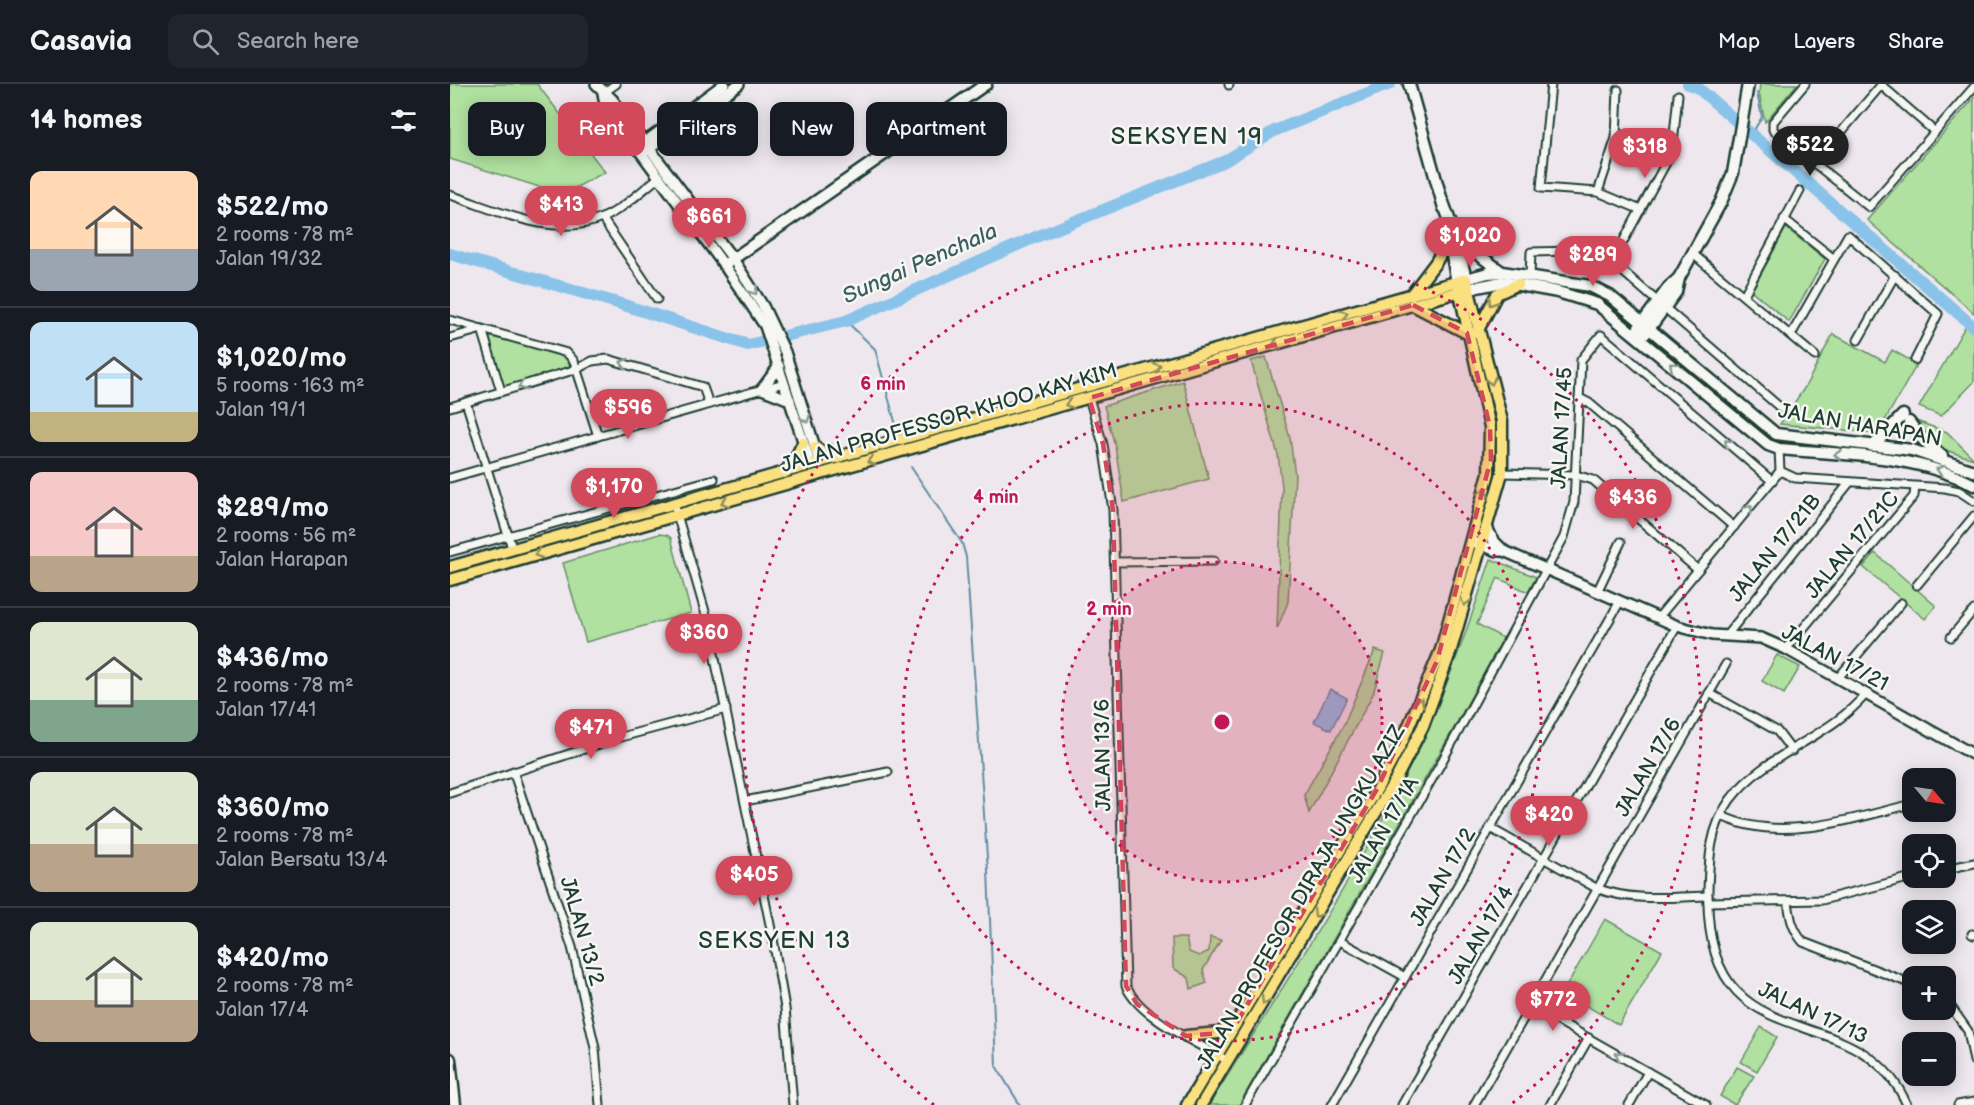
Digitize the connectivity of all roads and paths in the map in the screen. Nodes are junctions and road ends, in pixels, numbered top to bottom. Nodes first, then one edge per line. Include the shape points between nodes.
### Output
1 (596, 84) edge
2 (616, 84) edge
3 (724, 84) edge
4 (739, 84) edge
5 (986, 84) edge
6 (1551, 84) edge
7 (1748, 84) edge
8 (1805, 84) edge
9 (1881, 85) edge
10 (1973, 86) edge
11 (1411, 89) edge
12 (1618, 90) dead end
13 (603, 93) junction
14 (1678, 95) dead end
15 (605, 102) edge
16 (614, 102) edge
17 (702, 102) edge
18 (712, 102) edge
19 (1935, 132) junction
20 (645, 150) edge
21 (645, 152) edge
22 (660, 156) edge
23 (660, 161) junction
24 (1814, 164) junction
25 (658, 178) junction
26 (1800, 191) dead end
27 (1598, 192) junction
28 (450, 195) edge
29 (1641, 210) junction
30 (602, 218) junction
31 (1784, 219) junction
32 (1453, 239) junction
33 (1693, 254) junction
34 (1834, 259) junction
35 (729, 262) junction
36 (1612, 262) junction
37 (1502, 272) junction
38 (1894, 275) junction
39 (1530, 276) junction
40 (1518, 284) junction
41 (1462, 286) junction
42 (1744, 295) junction
43 (657, 299) dead end
44 (1412, 300) junction
45 (1662, 306) junction
46 (450, 320) edge
47 (1646, 326) junction
48 (482, 329) junction
49 (1472, 332) junction
50 (1791, 335) junction
51 (1638, 337) junction
52 (450, 338) edge
53 (1858, 340) dead end
54 (1815, 356) dead end
55 (1915, 360) dead end
56 (784, 367) junction
57 (577, 369) junction
58 (784, 382) junction
59 (762, 389) junction
60 (501, 392) junction
61 (797, 392) junction
62 (1089, 398) junction
63 (1579, 398) junction
64 (790, 400) junction
65 (466, 402) junction
66 (709, 404) junction
67 (450, 407) edge
68 (1783, 410) dead end
69 (598, 436) junction
70 (803, 443) junction
71 (1873, 446) junction
72 (815, 447) junction
73 (1779, 449) junction
74 (838, 458) junction
75 (1946, 460) junction
76 (816, 465) junction
77 (487, 467) junction
78 (848, 468) junction
79 (1780, 471) junction
80 (1974, 471) edge
81 (783, 473) junction
82 (1502, 473) junction
83 (1576, 475) junction
84 (450, 478) edge
85 (714, 479) dead end
86 (1772, 481) junction
87 (1850, 482) junction
88 (1974, 484) edge
89 (1915, 486) junction
90 (782, 487) junction
91 (1974, 501) edge
92 (674, 504) junction
93 (678, 515) junction
94 (1974, 516) edge
95 (1475, 525) junction
96 (1487, 527) junction
97 (1734, 527) junction
98 (508, 536) junction
99 (1621, 542) dead end
100 (1481, 546) junction
101 (512, 548) junction
102 (1504, 551) junction
103 (450, 552) edge
104 (1214, 561) dead end
105 (1116, 562) junction
106 (450, 567) edge
107 (1547, 569) junction
108 (1698, 570) junction
109 (450, 580) edge
110 (1917, 585) dead end
111 (1597, 592) junction
112 (1619, 603) junction
113 (1901, 603) dead end
114 (1974, 610) edge
115 (1658, 618) junction
116 (1677, 626) junction
117 (1725, 636) junction
118 (1951, 637) dead end
119 (1786, 649) junction
120 (1726, 664) dead end
121 (1838, 678) junction
122 (1709, 693) junction
123 (1866, 694) junction
124 (726, 709) junction
125 (1792, 751) junction
126 (1974, 755) edge
127 (513, 771) junction
128 (888, 772) dead end
129 (450, 793) edge
130 (745, 801) junction
131 (1902, 806) edge
132 (1722, 816) junction
133 (1490, 828) junction
134 (1544, 858) junction
135 (1974, 863) edge
136 (1956, 867) edge
137 (1902, 880) edge
138 (1596, 888) junction
139 (1708, 899) junction
140 (1788, 901) junction
141 (1340, 941) junction
142 (1405, 977) junction
143 (1902, 980) edge
144 (1530, 1005) junction
145 (1956, 1012) edge
146 (1237, 1022) junction
147 (1971, 1029) edge
148 (1186, 1036) junction
149 (1588, 1038) junction
150 (1217, 1055) junction
151 (450, 1059) edge
152 (1228, 1061) junction
153 (1974, 1061) edge
154 (1648, 1072) junction
155 (1974, 1102) edge
156 (455, 1105) edge
157 (600, 1105) edge
158 (793, 1105) edge
159 (1187, 1105) edge
160 (1201, 1105) edge
161 (1245, 1105) edge
162 (1332, 1105) edge
163 (1402, 1105) edge
164 (1474, 1105) edge
165 (1550, 1105) edge
166 (1629, 1105) edge
167 (1706, 1105) edge
168 (1907, 1105) edge
169 (1958, 1105) edge

1 - 13 street
2 - 13 street
3 - 17 street
4 - 18 street
5 - 35 main road
6 - 27 street via 1540,188
7 - 33 main road via 1733,173
8 - 24 street via 1771,127
9 - 19 street
9 - 24 street
10 - 19 street
11 - 32 main road
12 - 27 street via 1616,138
13 - 15 street
13 - 16 street
14 - 29 street via 1673,144
19 - 24 street via 1869,207
20 - 23 street
21 - 25 street
22 - 23 street
23 - 35 street
25 - 30 street
25 - 35 street
26 - 31 street
27 - 29 street
28 - 30 street via 546,225
29 - 36 street
30 - 43 street
31 - 34 street
31 - 42 street
32 - 37 main road
32 - 41 main road
32 - 44 main road
33 - 42 street
33 - 45 main road
34 - 38 street via 1848,235
34 - 50 street
35 - 56 street via 769,325
36 - 39 street via 1574,251 1530,252
36 - 45 street
37 - 39 main road, JALAN HARAPAN
37 - 41 main road, JALAN HARAPAN via 1488,273
38 - 53 street
38 - 55 street via 1938,314
39 - 47 main road, JALAN HARAPAN via 1602,290
40 - 41 main road, JALAN HARAPAN
40 -> 49 main road via 1497,294
40 - 51 main road, JALAN HARAPAN via 1598,304
41 - 44 main road, JALAN PROFESSOR KHOO KAY KIM
41 - 49 main road, JALAN PROFESOR DIRAJA UNGKU AZIZ
42 - 50 street
44 - 49 main road
44 -> 62 main road, JALAN PROFESSOR KHOO KAY KIM
74 -> 44 main road, JALAN PROFESSOR KHOO KAY KIM
45 - 47 main road
45 - 68 street
46 - 48 street
47 - 51 main road
47 - 71 main road, JALAN HARAPAN via 1769,431
48 - 52 street
48 - 57 street via 567,352
48 - 60 street
49 -> 82 main road, JALAN PROFESOR DIRAJA UNGKU AZIZ via 1502,421
95 -> 49 main road, JALAN PROFESOR DIRAJA UNGKU AZIZ via 1489,473 1490,427
50 - 54 street
73 -> 51 main road, JALAN HARAPAN via 1768,445
56 - 58 street
56 - 59 street
56 - 61 street
57 -> 60 street
66 -> 57 street via 704,387 621,362 592,361
57 - 69 street
58 - 59 street
58 - 61 street
58 - 64 street
59 - 64 street
59 - 66 street
60 - 65 street
61 -> 72 street
62 -> 78 main road, JALAN PROFESSOR KHOO KAY KIM
62 - 105 street, JALAN 13/6 via 1110,480
63 - 83 street, JALAN 17/45
86 -> 63 street, JALAN 17/45 via 1601,335 1581,360
63 - 97 street
64 - 70 street
65 - 67 street
65 - 77 street
66 - 69 street
69 - 77 street
70 - 76 street
70 - 81 main road
71 - 75 main road, JALAN HARAPAN via 1912,450
71 - 75 main road via 1906,418
72 - 74 main road
72 - 76 street
73 - 79 street
88 -> 73 main road, JALAN HARAPAN via 1910,461
74 - 76 main road, JALAN PROFESSOR KHOO KAY KIM
75 - 80 main road, JALAN HARAPAN
76 - 78 main road
76 - 81 main road, JALAN PROFESSOR KHOO KAY KIM
76 - 90 main road via 808,476
77 - 84 street
77 - 98 street
78 - 90 main road, JALAN PROFESSOR KHOO KAY KIM
79 - 86 street
79 - 87 street via 1795,478
81 - 92 main road, JALAN PROFESSOR KHOO KAY KIM
82 - 83 street
82 - 96 main road, JALAN PROFESOR DIRAJA UNGKU AZIZ
83 - 107 street, JALAN 17/45 via 1571,520
83 - 108 street via 1598,483
85 - 98 street
97 -> 86 street
87 - 89 street
87 - 117 street, JALAN 17/21B
89 - 91 street via 1959,491
89 - 119 street, JALAN 17/21C via 1914,496
90 -> 93 main road, JALAN PROFESSOR KHOO KAY KIM
92 - 93 street
92 - 101 main road, JALAN PROFESSOR KHOO KAY KIM
93 -> 109 main road, JALAN PROFESSOR KHOO KAY KIM
93 - 124 street via 706,615
94 - 110 street
95 - 100 street via 1475,538
146 -> 95 main road, JALAN PROFESOR DIRAJA UNGKU AZIZ via 1402,742 1441,650
96 - 100 main road, JALAN PROFESOR DIRAJA UNGKU AZIZ
96 - 102 street
97 - 108 street
98 - 101 street
98 - 103 street
99 - 111 street
100 - 102 street, JALAN 17/21
100 -> 152 main road, JALAN PROFESOR DIRAJA UNGKU AZIZ via 1450,653 1423,726 1369,826
101 - 106 main road, JALAN PROFESSOR KHOO KAY KIM
102 - 107 street, JALAN 17/21
104 - 105 street
105 - 148 street, JALAN 13/6 via 1126,986 1146,1012
107 - 111 street, JALAN 17/21
107 - 141 street, JALAN 17/1A
108 - 115 street
111 - 112 street, JALAN 17/21
112 - 115 street, JALAN 17/21
112 - 133 street, JALAN 17/2
113 - 121 street
114 - 118 street
115 - 116 street, JALAN 17/21
116 - 117 street, JALAN 17/21
116 - 134 street, JALAN 17/4
117 - 119 street, JALAN 17/21 via 1761,638
119 - 121 street, JALAN 17/21
120 - 122 street, JALAN 17/6
121 - 123 street, JALAN 17/21
122 - 125 street via 1777,731
122 - 138 street, JALAN 17/6
123 - 125 street, JALAN 17/13 via 1838,721
123 - 126 street, JALAN 17/21
124 - 127 street
124 - 130 street
125 - 132 street, JALAN 17/13 via 1743,784
127 - 129 street
127 - 157 street, JALAN 13/2 via 572,947 595,1048
128 - 130 street
130 - 158 street via 785,1008
131 - 132 street via 1798,827 1745,825
132 - 139 street, JALAN 17/13 via 1710,847
133 - 134 street
133 - 142 street, JALAN 17/2
134 - 138 street
134 - 163 street, JALAN 17/4
135 - 136 street
137 - 140 street via 1821,900
138 - 139 street via 1632,897
138 - 144 street, JALAN 17/6
139 - 140 street
139 - 168 street, JALAN 17/13 via 1710,934 1720,970 1745,1000 1760,1011 1873,1059 1893,1079
140 - 143 street via 1790,919 1803,942
141 - 142 street
141 - 161 street, JALAN 17/1A
142 - 162 street, JALAN 17/2
144 - 149 street
144 - 164 street, JALAN 17/6
145 - 147 street
146 - 148 main road via 1219,1033
146 - 150 main road, JALAN PROFESOR DIRAJA UNGKU AZIZ
147 - 153 street
148 - 150 street, JALAN 13/6
154 -> 149 street
149 - 165 street
150 - 152 street, JALAN 13/6
150 - 159 main road, JALAN PROFESOR DIRAJA UNGKU AZIZ
151 - 156 main road
152 - 160 main road, JALAN PROFESOR DIRAJA UNGKU AZIZ
154 - 166 street
154 - 167 street
155 - 169 street

